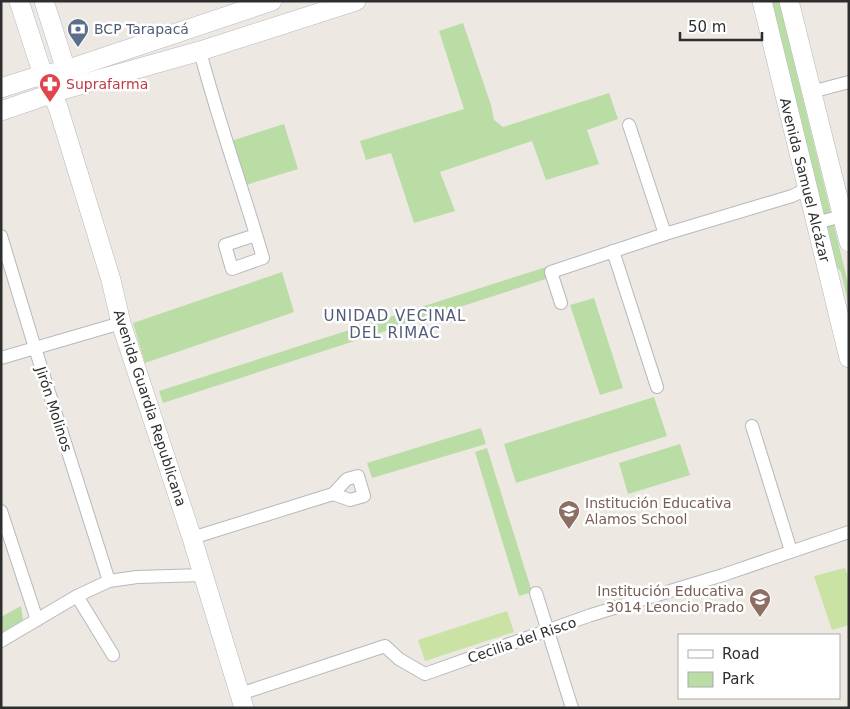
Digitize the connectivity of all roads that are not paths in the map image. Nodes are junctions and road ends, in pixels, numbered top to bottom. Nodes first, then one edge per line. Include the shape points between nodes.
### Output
1 (19, 1) edge
2 (44, 1) edge
3 (356, 1) edge
4 (762, 1) edge
5 (789, 1) edge
6 (263, 3) edge
7 (200, 51) junction
8 (66, 70) junction
9 (43, 75) junction
10 (849, 82) edge
11 (1, 88) edge
12 (811, 92) junction
13 (58, 96) junction
14 (1, 111) edge
15 (629, 125) dead end
16 (807, 189) junction
17 (846, 215) edge
18 (816, 223) junction
19 (256, 234) dead end
20 (665, 234) junction
21 (1, 236) edge
22 (849, 242) edge
23 (613, 251) junction
24 (561, 303) dead end
25 (121, 323) junction
26 (847, 347) edge
27 (35, 348) junction
28 (1, 358) edge
29 (657, 387) dead end
30 (752, 426) dead end
31 (333, 494) dead end
32 (1, 511) edge
33 (849, 532) edge
34 (192, 538) junction
35 (792, 551) junction
36 (203, 574) junction
37 (109, 581) junction
38 (536, 594) dead end
39 (77, 596) junction
40 (36, 620) junction
41 (547, 631) junction
42 (1, 641) edge
43 (113, 655) dead end
44 (242, 704) edge
45 (572, 708) edge

1 - 9 main road
2 - 8 main road
3 - 7 main road
4 - 16 main road, Avenida Samuel Alcázar
5 - 12 main road, Avenida Samuel Alcázar
6 - 8 main road
7 - 13 main road
7 - 19 street
8 - 9 main road
8 - 13 main road
9 - 11 main road
9 - 13 main road
10 - 12 street
12 - 17 main road, Avenida Samuel Alcázar
13 - 14 main road
13 - 25 main road, Avenida Guardia Republicana
15 - 20 street
16 - 18 main road, Avenida Samuel Alcázar
16 - 20 street
17 - 18 street
17 - 22 main road, Avenida Samuel Alcázar
18 - 26 main road, Avenida Samuel Alcázar
20 - 23 street
21 - 27 street, Jirón Molinos
23 - 24 street via 551,272
23 - 29 street
25 - 27 street
25 - 34 main road, Avenida Guardia Republicana
27 - 28 street
27 - 37 street, Jirón Molinos
30 - 35 street
31 - 34 street
32 - 40 street
33 - 35 street, Cecilia del Risco
34 - 36 main road, Avenida Guardia Republicana
35 - 41 street, Cecilia del Risco
36 - 37 street
36 - 44 main road, Avenida Guardia Republicana
37 - 39 street
38 - 41 street
39 - 40 street
39 - 43 street
40 - 42 street
41 - 44 street, Cecilia del Risco via 425,674 385,646
41 - 45 street

